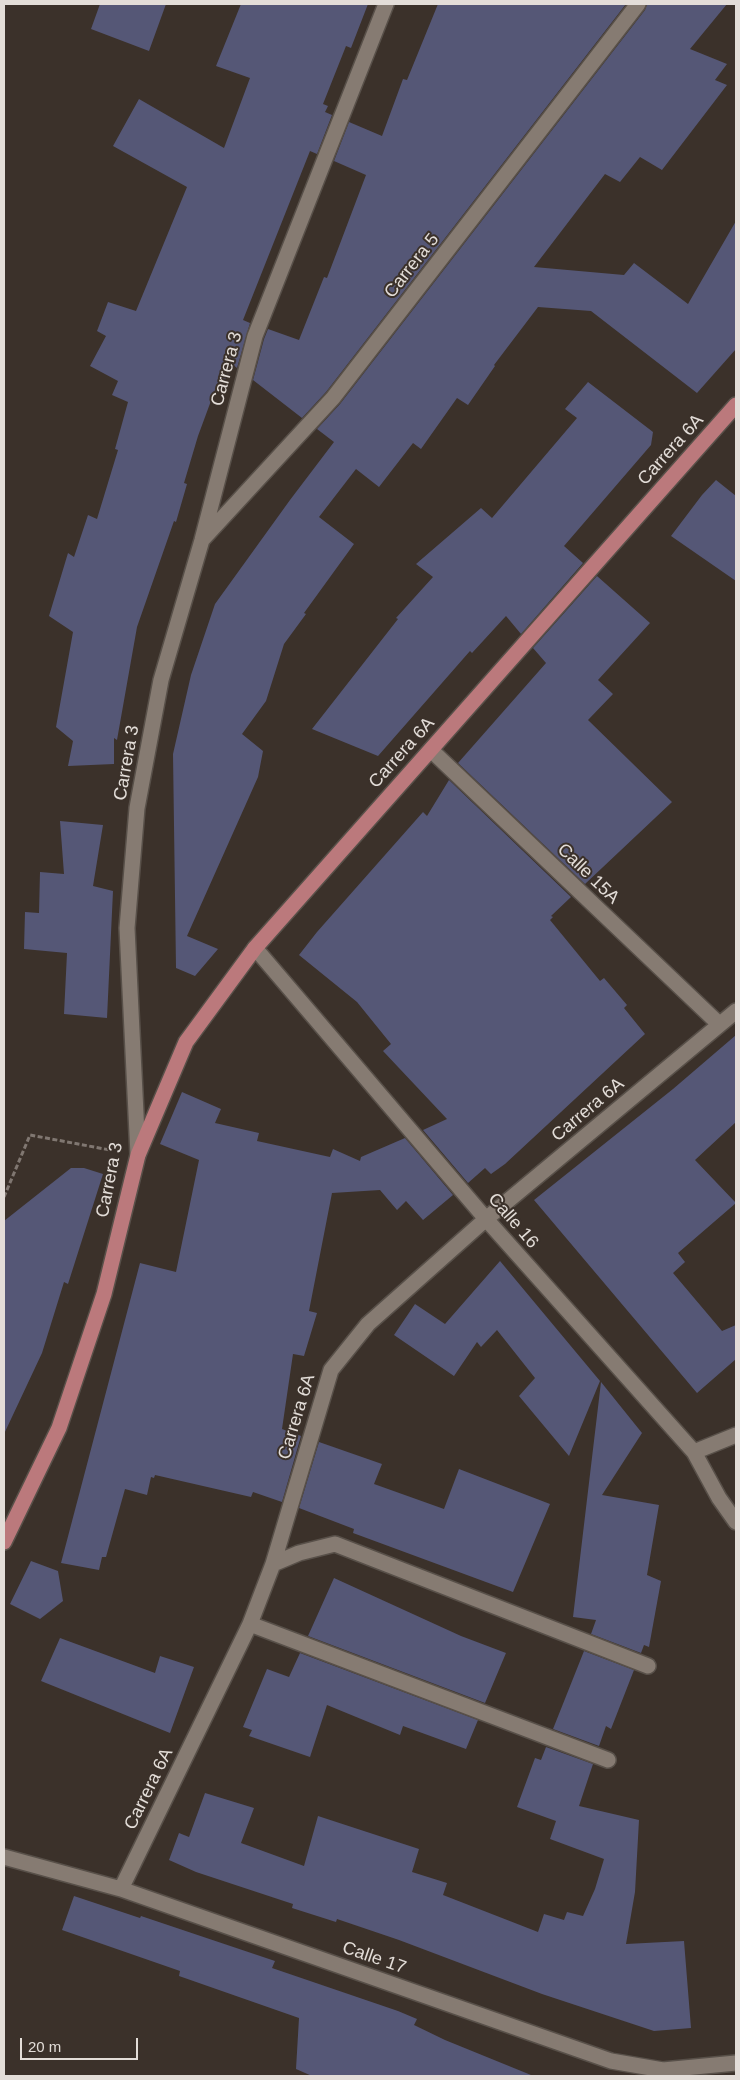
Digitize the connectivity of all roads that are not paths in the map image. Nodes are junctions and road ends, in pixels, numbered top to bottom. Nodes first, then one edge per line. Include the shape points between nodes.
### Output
1 (386, 4) edge
2 (638, 4) edge
3 (736, 404) edge
4 (202, 540) junction
5 (431, 750) junction
6 (255, 948) junction
7 (736, 1011) edge
8 (719, 1024) junction
9 (138, 1155) junction
10 (486, 1219) junction
11 (736, 1435) edge
12 (694, 1452) junction
13 (736, 1522) edge
14 (4, 1542) edge
15 (273, 1564) junction
16 (250, 1624) junction
17 (648, 1666) dead end
18 (608, 1760) dead end
19 (4, 1857) edge
20 (121, 1890) junction
21 (736, 2063) edge

1 - 4 street, Carrera 3 via 255,336
2 - 4 street, Carrera 5 via 333,398
3 - 5 main road, Carrera 6A
4 - 9 street, Carrera 3 via 161,680 137,808 127,928
5 - 6 main road, Carrera 6A
5 - 8 street, Calle 15A
6 - 9 main road, Carrera 6A via 186,1042
6 - 10 street, Calle 16
7 - 8 street, Carrera 6A
8 - 10 street, Carrera 6A
9 - 14 main road, Carrera 3 via 104,1294 60,1428
10 - 12 street, Calle 16
10 - 15 street, Carrera 6A via 368,1324 331,1370
11 - 12 street
12 - 13 street, Calle 16
15 - 16 street, Carrera 6A
15 - 17 street via 335,1544
16 - 18 street
16 - 20 street, Carrera 6A
19 - 20 street, Calle 17
20 - 21 street, Calle 17 via 611,2060 663,2070

